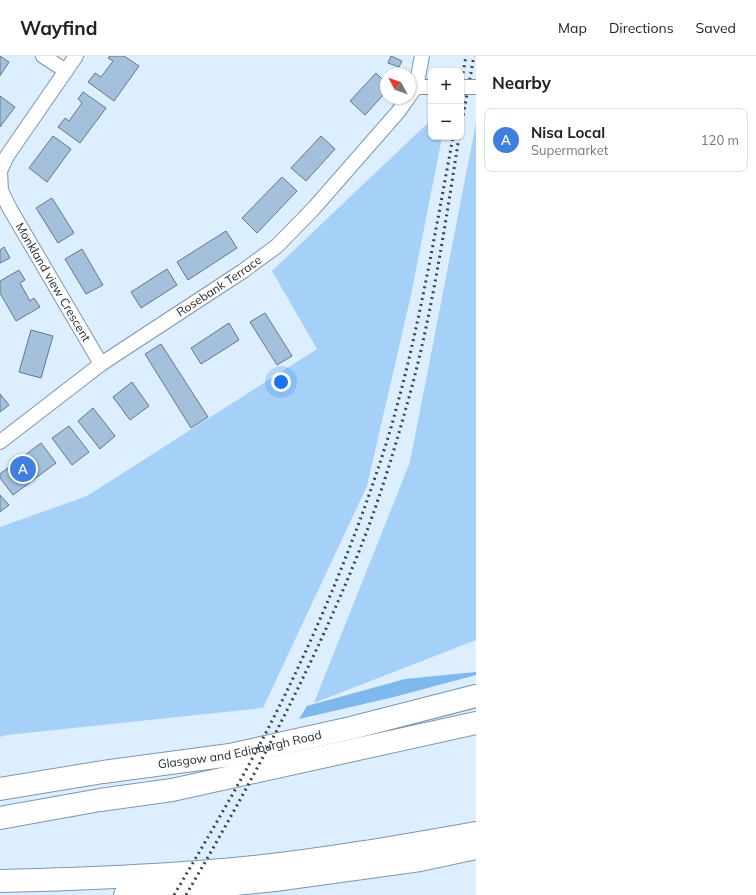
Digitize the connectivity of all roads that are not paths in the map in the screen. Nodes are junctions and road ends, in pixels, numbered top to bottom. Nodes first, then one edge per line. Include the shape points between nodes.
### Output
1 (43, 56) edge
2 (76, 56) edge
3 (422, 56) edge
4 (66, 71) junction
5 (416, 77) edge
6 (464, 87) edge
7 (476, 87) edge
8 (428, 88) edge
9 (416, 92) edge
10 (404, 104) edge
11 (101, 364) junction
12 (0, 442) edge
13 (476, 696) edge
14 (476, 723) edge
15 (0, 790) edge
16 (0, 818) edge
17 (476, 833) edge
18 (476, 848) edge
19 (0, 881) edge
20 (125, 895) edge

1 - 4 street
2 - 4 street, Monkland view Crescent
3 - 5 street, Rosebank Terrace
4 - 11 street, Monkland view Crescent via 7,156 0,171 1,191
6 - 7 street, bridge
8 - 9 street
10 - 11 street, Rosebank Terrace via 314,208 276,246 243,272
11 - 12 street, Rosebank Terrace
13 - 15 highway, Glasgow and Edinburgh Road via 230,755 103,772
14 - 16 highway, Glasgow and Edinburgh Road via 172,790
17 - 19 highway via 341,856 254,867 140,876
18 - 20 highway via 420,860 275,880

